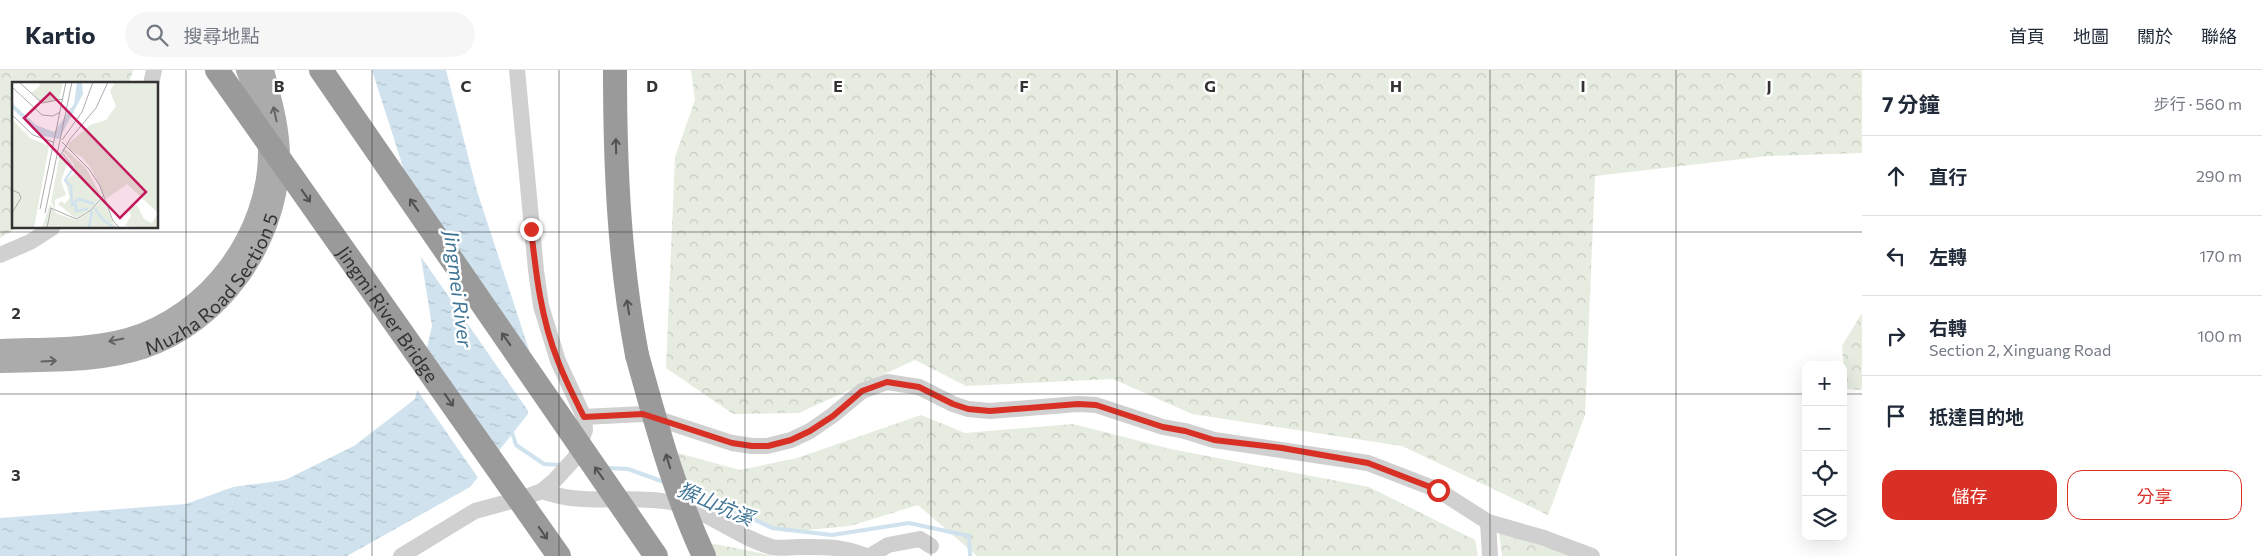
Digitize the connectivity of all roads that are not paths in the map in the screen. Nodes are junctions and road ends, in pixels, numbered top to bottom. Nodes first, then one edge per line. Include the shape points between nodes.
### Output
1 (217, 70) edge
2 (246, 70) edge
3 (264, 70) edge
4 (320, 70) edge
5 (517, 70) edge
6 (616, 70) edge
7 (50, 229) edge
8 (0, 255) edge
9 (0, 349) edge
10 (0, 363) edge
11 (585, 423) junction
12 (548, 486) junction
13 (1488, 522) junction
14 (931, 546) dead end
15 (402, 556) edge
16 (558, 556) edge
17 (656, 556) edge
18 (704, 556) edge
19 (866, 556) edge
20 (870, 556) edge
21 (1490, 556) edge
22 (1592, 556) edge

1 -> 16 highway, Jingmi River Bridge, bridge
2 -> 9 main road, Muzha Road Section 5 via 259,105 268,150 264,178 254,221 244,244 210,288 188,309 155,328 128,338 98,344
10 -> 3 main road, Muzha Road Section 5 via 96,359 143,349 190,325 234,283 253,258 276,198 280,162 277,117
17 -> 4 highway, bridge
5 - 11 street via 541,306 558,361
18 -> 6 highway, bridge via 671,473 637,355 628,306 617,201
7 - 8 street
11 - 12 street via 575,458
11 - 13 street via 643,414 732,443 760,446 791,440 810,431 862,391 887,382 919,387 968,409 990,411 1096,405 1214,440 1368,463 1438,490
12 - 15 street via 523,498 475,511
12 - 19 street via 561,498 672,503 709,515 756,542 774,547 848,549
13 - 21 street
13 - 22 street
14 - 20 street via 920,539 888,545

